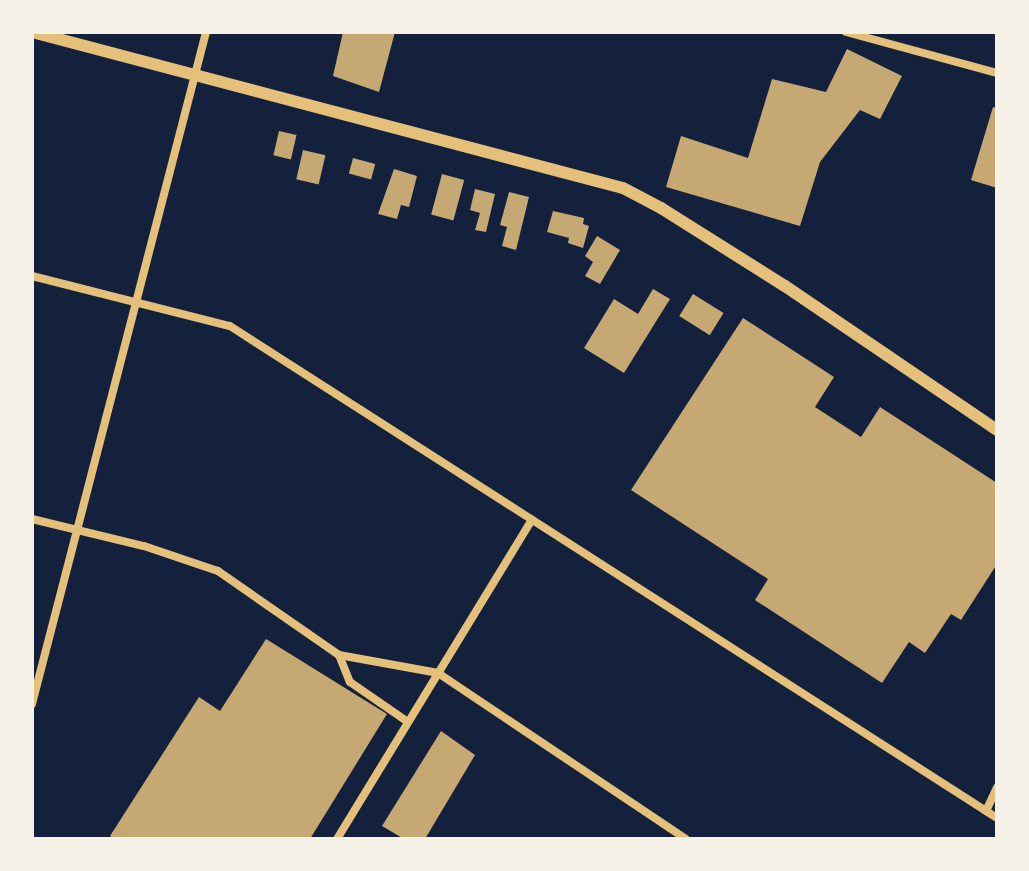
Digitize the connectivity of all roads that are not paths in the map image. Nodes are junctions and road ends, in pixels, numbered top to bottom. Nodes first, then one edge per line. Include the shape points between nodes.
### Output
1 (32, 32) edge
2 (206, 32) edge
3 (846, 32) edge
4 (997, 73) edge
5 (195, 75) junction
6 (32, 276) edge
7 (137, 302) junction
8 (997, 430) edge
9 (32, 519) edge
10 (532, 520) junction
11 (77, 533) junction
12 (339, 655) junction
13 (438, 673) junction
14 (32, 704) edge
15 (408, 722) junction
16 (997, 787) edge
17 (986, 811) junction
18 (997, 818) edge
19 (337, 839) edge
20 (686, 839) edge

1 - 5 street
2 - 5 street
3 - 4 street
5 - 7 street
5 - 8 street via 623,188 785,286
6 - 7 street
7 - 10 street via 230,326
7 - 11 street
9 - 11 street
10 - 13 street
10 - 17 street
11 - 12 street via 144,546 218,571
11 - 14 street
12 - 13 street
12 - 15 street via 350,682
13 - 15 street
13 - 20 street
15 - 19 street
16 - 17 street
17 - 18 street

